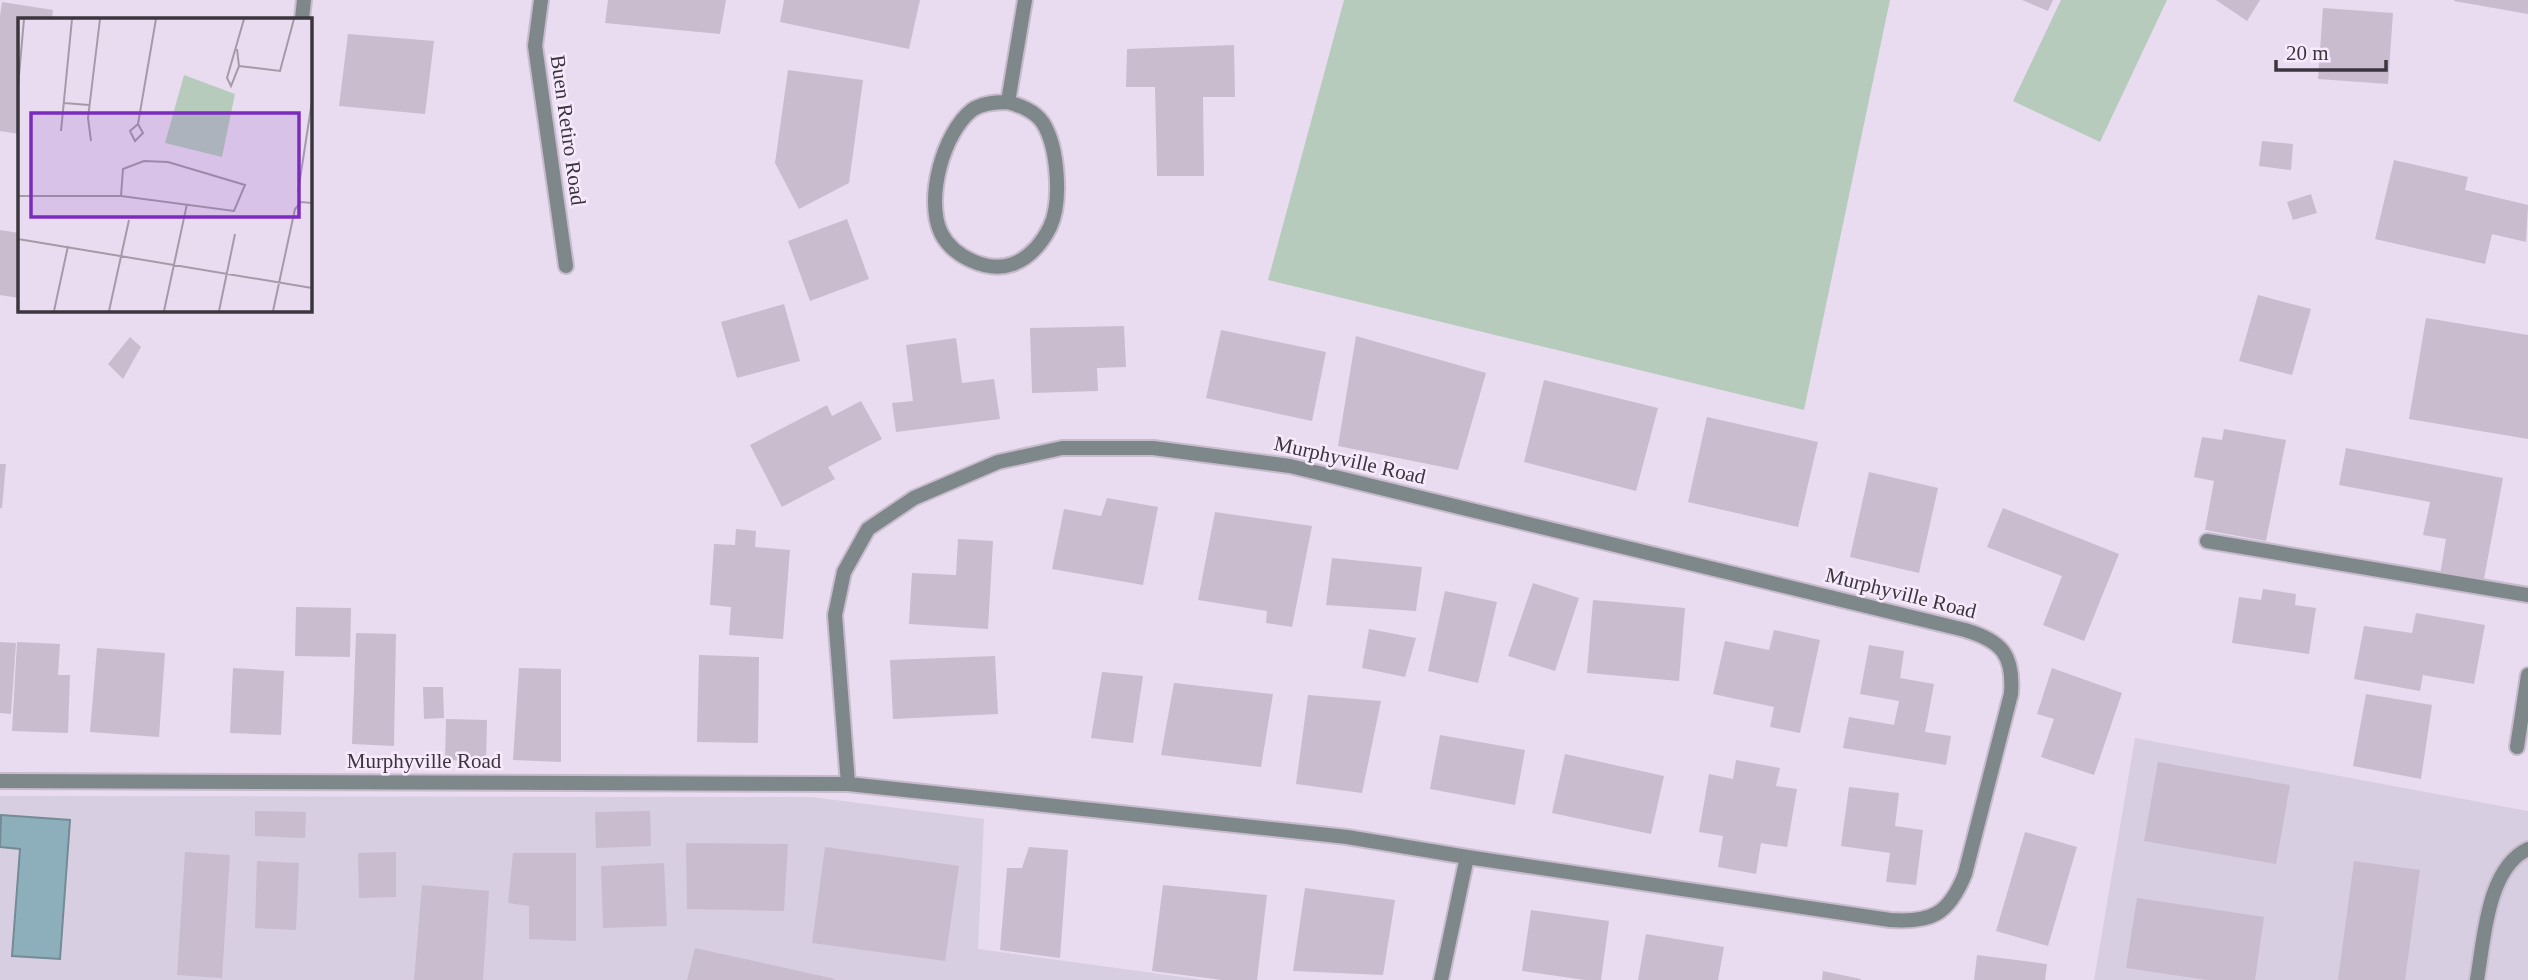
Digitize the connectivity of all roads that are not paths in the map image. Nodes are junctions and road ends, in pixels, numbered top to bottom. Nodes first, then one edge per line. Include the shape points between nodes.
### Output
1 (304, 0) edge
2 (541, 0) edge
3 (1026, 0) edge
4 (302, 18) edge
5 (1008, 102) junction
6 (566, 266) dead end
7 (2207, 541) dead end
8 (2528, 595) edge
9 (2528, 675) edge
10 (2517, 747) dead end
11 (0, 781) edge
12 (848, 784) junction
13 (2528, 849) edge
14 (1467, 857) junction
15 (1441, 980) edge
16 (2477, 980) edge

1 - 4 street
2 - 6 street, Buen Retiro Road via 535,46
3 - 5 street
5 - 5 street via 1027,108 1043,122 1054,149 1057,187 1052,223 1038,247 1013,264 986,266 957,253 941,232 936,202 939,166 954,130 973,109
7 - 8 street
9 - 10 street
11 - 12 street, Murphyville Road
12 - 14 street, Murphyville Road via 1347,837
12 - 14 street, Murphyville Road via 835,615 844,572 868,529 914,498 998,462 1062,448 1153,448 1290,466 1965,630 1987,637 2003,651 2013,674 1965,874 1956,896 1941,912 1916,922
13 - 16 street via 2504,869 2491,903
14 - 15 street

